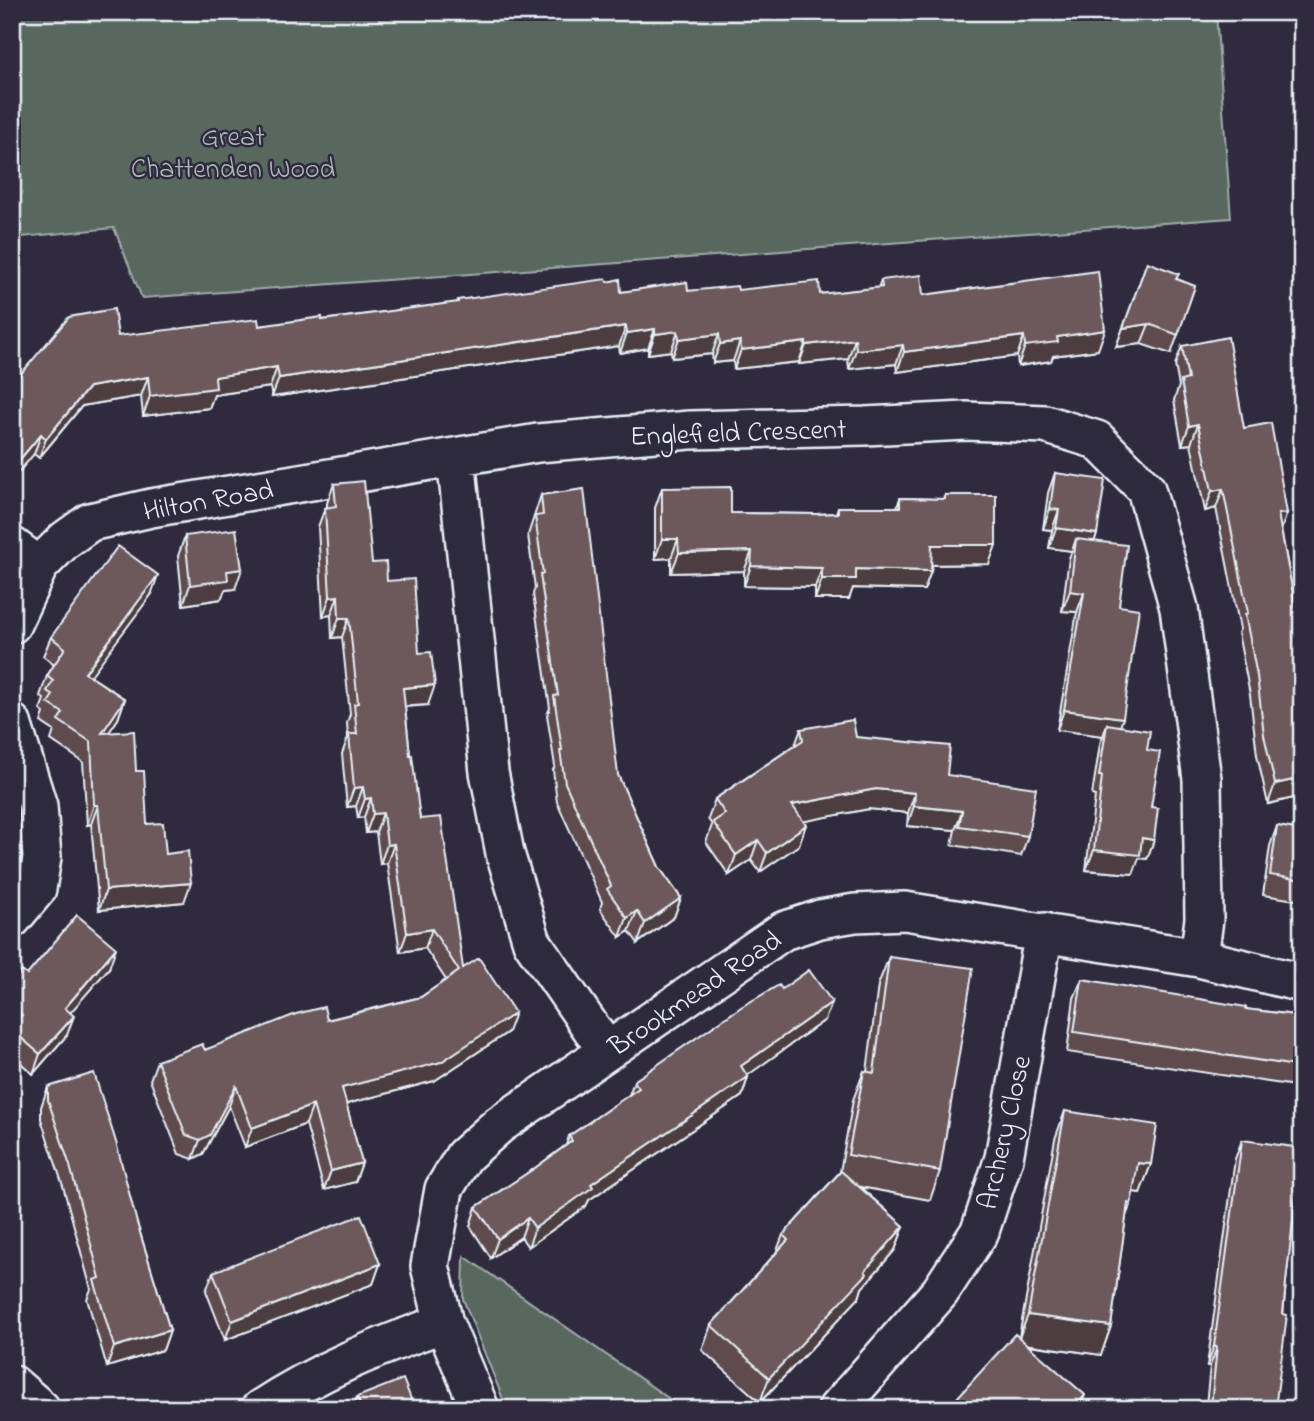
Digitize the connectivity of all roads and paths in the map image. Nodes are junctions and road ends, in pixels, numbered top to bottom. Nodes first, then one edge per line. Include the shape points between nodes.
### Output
1 (456, 458) junction
2 (25, 556) edge
3 (12, 624) edge
4 (12, 723) edge
5 (12, 919) edge
6 (1044, 932) junction
7 (1199, 958) junction
8 (1302, 983) edge
9 (607, 1051) junction
10 (444, 1323) junction
11 (12, 1384) edge
12 (41, 1409) edge
13 (260, 1409) edge
14 (480, 1409) edge
15 (837, 1409) edge

1 - 2 street, Hilton Road via 151,508 90,522 65,540
1 - 7 street, Englefield Crescent via 538,443 690,429 966,421 1045,424 1097,440 1146,489 1179,608 1202,779 1204,919
1 - 9 street via 489,772 505,853 532,942
2 - 3 street, Hilton Road
4 - 5 street via 38,806 42,857 37,889
6 - 7 street, Brookmead Road
6 - 9 street, Brookmead Road via 905,911 820,919 783,931
6 - 15 street, Archery Close via 1004,1158 980,1231 940,1292
7 - 8 street, Brookmead Road
9 - 10 street, Brookmead Road via 499,1125 457,1167 444,1189 430,1266
10 - 13 street via 356,1356
10 - 14 street, Brookmead Road
11 - 12 street

